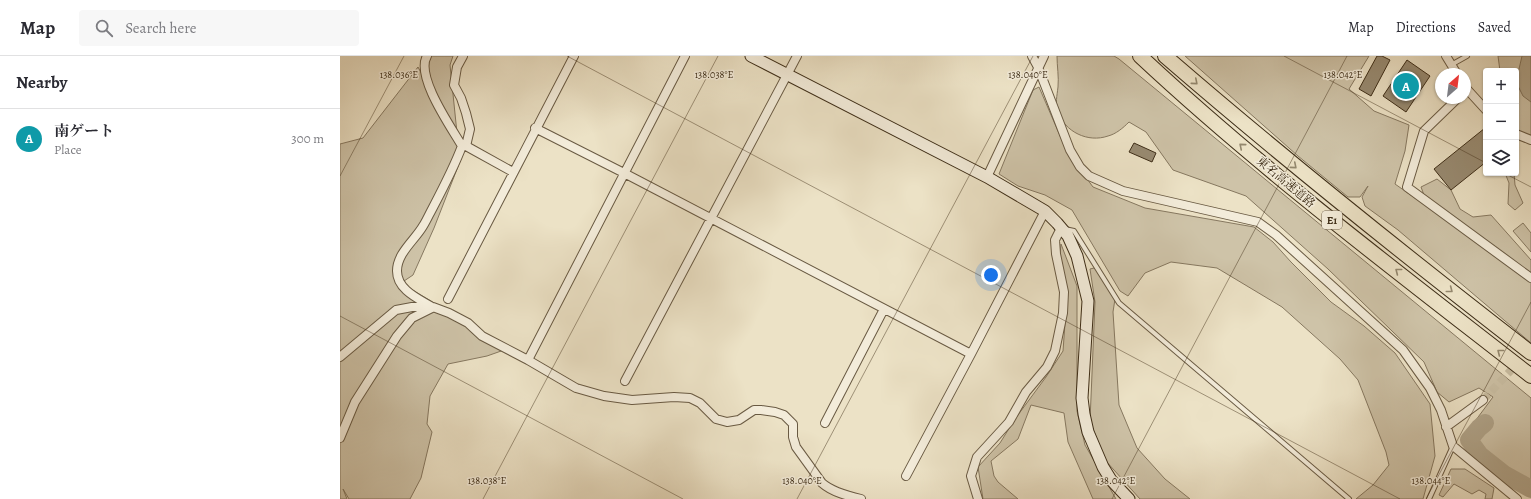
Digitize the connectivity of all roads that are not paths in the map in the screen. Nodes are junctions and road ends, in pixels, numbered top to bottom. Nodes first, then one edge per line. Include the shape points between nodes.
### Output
1 (427, 56) edge
2 (463, 56) edge
3 (574, 56) edge
4 (685, 56) edge
5 (752, 56) edge
6 (797, 56) edge
7 (1032, 56) edge
8 (1044, 56) edge
9 (1140, 56) edge
10 (1165, 56) edge
11 (1446, 56) edge
12 (1467, 56) edge
13 (1451, 65) junction
14 (1038, 67) junction
15 (1453, 68) edge
16 (788, 75) junction
17 (1471, 94) edge
18 (1452, 104) edge
19 (1483, 107) edge
20 (535, 128) junction
21 (1519, 135) edge
22 (1531, 140) edge
23 (513, 172) junction
24 (624, 173) junction
25 (986, 177) junction
26 (1046, 211) junction
27 (711, 218) junction
28 (1061, 228) junction
29 (1531, 278) edge
30 (448, 299) dead end
31 (433, 307) junction
32 (884, 309) junction
33 (1531, 353) edge
34 (971, 354) junction
35 (340, 356) edge
36 (528, 360) junction
37 (1531, 376) edge
38 (625, 381) dead end
39 (1483, 400) tunnel mouth
40 (825, 423) dead end
41 (1446, 427) junction
42 (340, 438) edge
43 (1453, 446) junction
44 (906, 476) dead end
45 (861, 499) edge
46 (978, 499) edge
47 (1129, 499) edge
48 (1349, 499) edge
49 (1429, 499) edge
50 (1517, 499) edge

1 - 31 street via 424,71 429,88 462,146 437,202 399,260 397,272 407,292
2 - 23 street via 457,67 454,85 461,98 470,129 466,146
3 - 20 street
4 - 24 street
5 - 16 street
6 - 16 street
7 - 14 street
8 - 14 street
37 -> 9 highway, 東名高速道路 / E1 via 1314,206
10 -> 33 highway, 東名高速道路 / E1 via 1326,192
11 - 13 street
12 - 13 lane
13 - 15 street
14 - 25 street
14 - 41 street via 1070,150 1089,176 1122,191 1258,222 1305,260 1403,350 1430,388
16 - 25 street
16 - 27 street
17 - 19 street
18 - 29 street via 1424,131 1407,187
20 - 23 street
20 - 24 street
21 - 22 street
23 - 30 street
24 - 27 street
24 - 36 street
25 - 26 street
26 - 28 street
26 - 34 street
27 - 32 street
27 - 38 street
28 - 46 street via 1055,240 1064,292 1063,313 1055,351 1047,367 1026,392 1009,422 977,457 971,476
28 - 47 street via 1068,236 1077,256 1088,301 1082,398 1088,432 1103,467
28 - 48 lane via 1074,230 1119,303
31 - 35 street via 412,306 396,310
31 - 36 street via 468,323 482,336
31 - 42 street via 412,318 397,336 355,402
32 - 34 street
32 - 40 street
34 - 44 street
36 - 45 street via 576,388 604,396 632,400 690,398 700,403 716,419 727,422 738,420 754,410 784,415 793,424 796,447 822,483 826,487
39 - 41 street
41 - 43 street
43 - 49 lane
43 - 50 street

